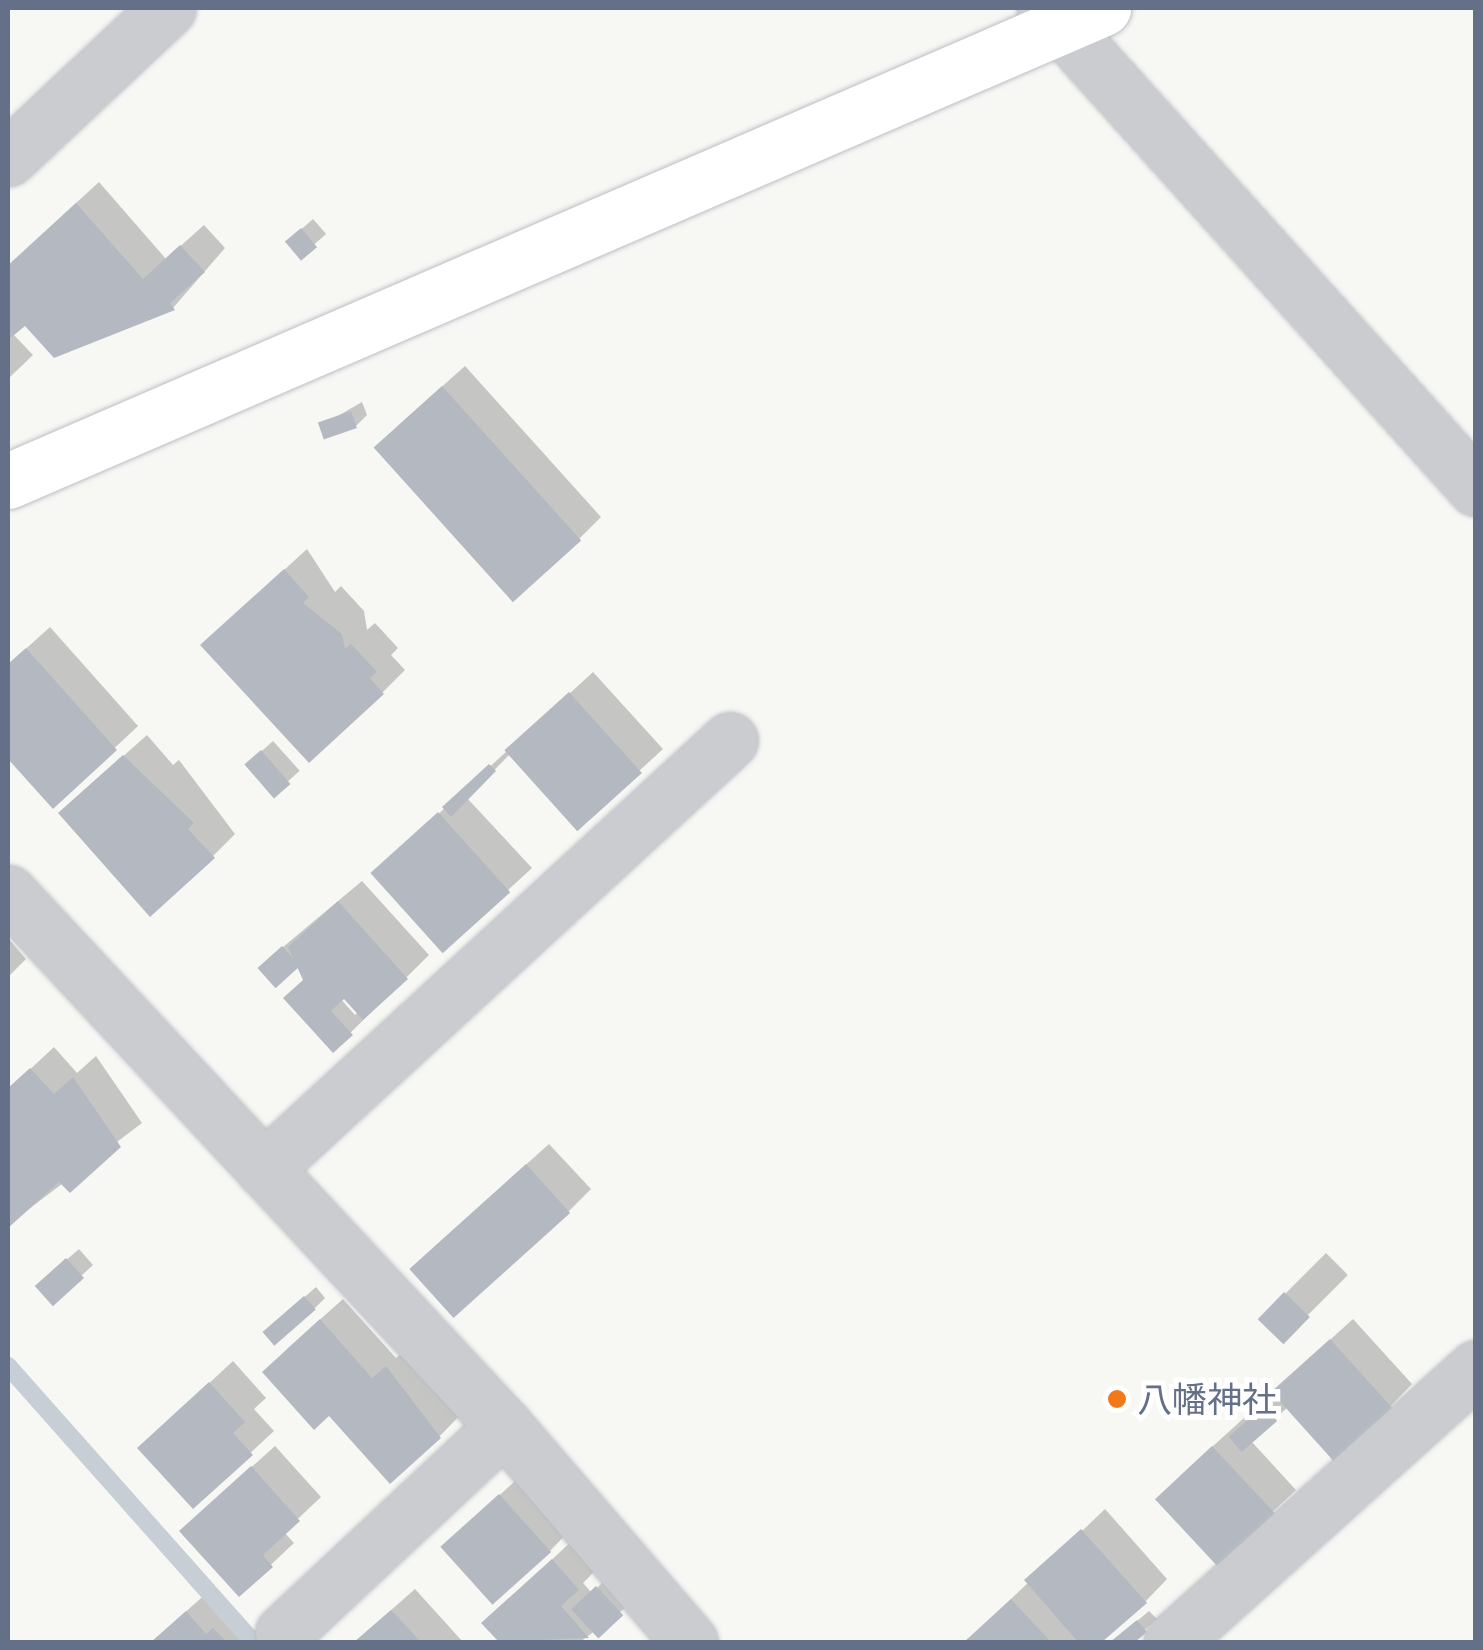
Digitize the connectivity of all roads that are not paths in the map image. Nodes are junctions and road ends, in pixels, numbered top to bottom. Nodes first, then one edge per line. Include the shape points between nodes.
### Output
1 (168, 8) edge
2 (1070, 14) edge
3 (8, 158) edge
4 (8, 481) edge
5 (1476, 488) edge
6 (730, 740) dead end
7 (8, 893) edge
8 (264, 1169) junction
9 (1476, 1368) edge
10 (504, 1426) junction
11 (283, 1633) dead end
12 (690, 1642) edge
13 (1172, 1642) edge

1 - 3 street
2 - 4 street
2 - 5 street
6 - 8 street
7 - 8 street
8 - 10 street
9 - 13 street
10 - 11 street
10 - 12 street

